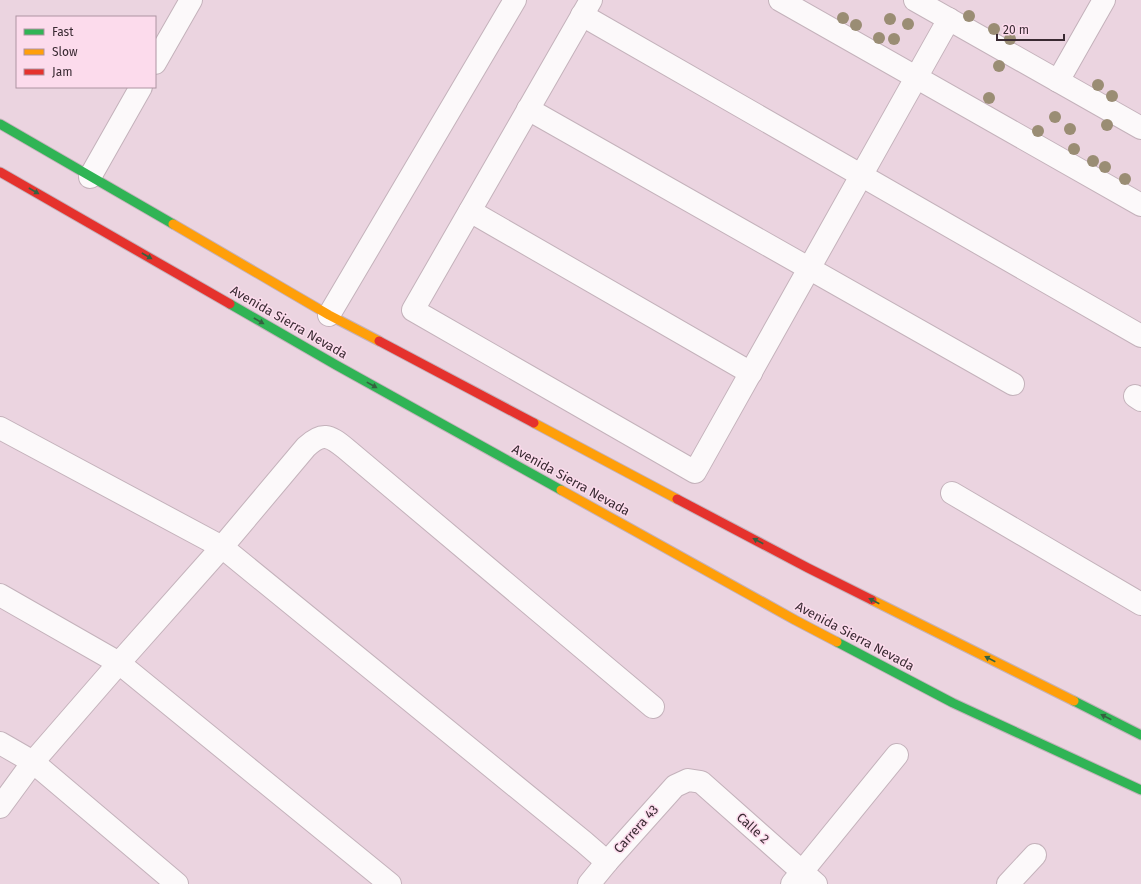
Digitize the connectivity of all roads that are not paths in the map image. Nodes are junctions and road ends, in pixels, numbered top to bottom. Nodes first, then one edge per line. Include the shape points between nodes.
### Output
1 (191, 0) edge
2 (514, 0) edge
3 (780, 0) edge
4 (915, 0) edge
5 (1104, 0) edge
6 (586, 8) edge
7 (949, 19) junction
8 (156, 61) edge
9 (916, 78) junction
10 (1058, 81) junction
11 (140, 88) edge
12 (528, 109) junction
13 (0, 124) edge
14 (1141, 128) edge
15 (0, 172) edge
16 (861, 176) junction
17 (90, 177) junction
18 (1141, 205) edge
19 (470, 211) junction
20 (809, 269) junction
21 (329, 315) junction
22 (1141, 336) edge
23 (751, 373) junction
24 (1013, 384) dead end
25 (0, 428) edge
26 (952, 493) dead end
27 (222, 547) junction
28 (0, 595) edge
29 (1141, 604) edge
30 (119, 663) junction
31 (653, 707) dead end
32 (1141, 735) edge
33 (0, 743) edge
34 (897, 755) dead end
35 (33, 762) junction
36 (688, 780) joint
37 (1141, 790) edge
38 (0, 807) edge
39 (1034, 855) dead end
40 (607, 862) junction
41 (803, 880) edge
42 (177, 884) edge
43 (390, 884) edge
44 (589, 884) edge
45 (1008, 884) edge

1 - 8 street
2 - 21 street
3 - 9 street
4 - 7 street
5 - 10 street
6 - 12 street
6 - 16 street
7 - 9 street
7 - 10 street
9 - 16 street
9 - 18 street
10 - 14 street
11 - 17 street
12 - 19 street
12 - 20 street
13 - 17 main road, Avenida Sierra Nevada
15 -> 37 main road, Avenida Sierra Nevada via 336,364 795,620 953,703
16 - 20 street
16 - 22 street
17 - 21 main road, Avenida Sierra Nevada
19 - 23 street
19 - 23 street via 413,310 695,472
20 - 23 street
20 - 24 street
32 -> 21 main road, Avenida Sierra Nevada via 808,568
25 - 27 street
26 - 29 street
27 - 30 street
27 - 31 street via 306,446 314,439 328,437 345,448
27 - 40 street
28 - 30 street
30 - 35 street
30 - 43 street
33 - 35 street
34 - 41 street
35 - 38 street
35 - 42 street
36 - 40 street, Carrera 43 via 675,786
36 - 41 street, Calle 2 via 701,782
39 - 45 street
40 - 44 street, Carrera 43

